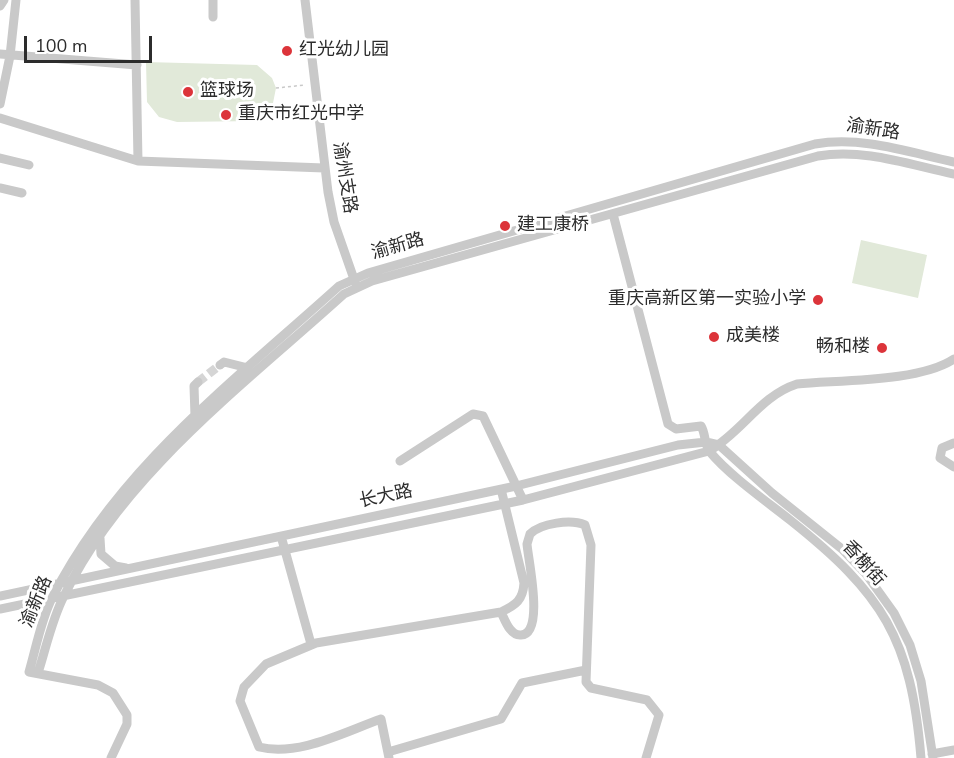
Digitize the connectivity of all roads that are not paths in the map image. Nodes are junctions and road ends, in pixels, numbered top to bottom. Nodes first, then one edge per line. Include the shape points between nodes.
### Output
1 (4, 0) edge
2 (16, 0) edge
3 (135, 0) edge
4 (213, 0) edge
5 (305, 0) edge
6 (0, 6) edge
7 (213, 17) dead end
8 (0, 54) edge
9 (10, 56) junction
10 (136, 65) junction
11 (0, 104) edge
12 (0, 117) edge
13 (0, 158) edge
14 (138, 161) junction
15 (954, 162) edge
16 (29, 165) dead end
17 (324, 168) junction
18 (954, 174) edge
19 (0, 188) edge
20 (22, 193) dead end
21 (613, 214) junction
22 (355, 283) junction
23 (954, 359) edge
24 (220, 365) tunnel mouth
25 (248, 368) junction
26 (198, 382) dead end
27 (195, 416) junction
28 (954, 442) edge
29 (719, 445) junction
30 (707, 446) junction
31 (399, 461) dead end
32 (954, 467) edge
33 (516, 486) junction
34 (501, 489) junction
35 (523, 500) junction
36 (504, 504) junction
37 (102, 531) junction
38 (281, 536) junction
39 (285, 550) junction
40 (131, 569) junction
41 (71, 582) junction
42 (60, 585) junction
43 (0, 596) edge
44 (63, 597) junction
45 (51, 600) junction
46 (0, 609) edge
47 (501, 612) junction
48 (311, 644) junction
49 (586, 670) junction
50 (33, 673) junction
51 (954, 750) edge
52 (388, 755) edge
53 (933, 756) edge
54 (111, 758) edge
55 (646, 758) edge
56 (921, 758) edge

1 - 6 street
2 - 9 street
3 - 10 street
4 - 7 street
5 - 17 street, 渝州支路
8 - 9 street
9 - 10 street
9 - 11 street
10 - 14 street
12 - 14 street
13 - 16 street
14 - 17 street
15 - 22 street, 渝新路 via 863,142 839,140 816,144
17 - 22 street, 渝州支路 via 334,222
18 - 21 street, 渝新路 via 838,152
19 - 20 street
21 - 22 street, 渝新路
21 - 30 street, 香榭街 via 668,424 676,429 701,426
22 - 25 street, 渝新路 via 339,286
22 - 37 street, 渝新路 via 171,450
23 - 29 street via 918,374 797,384 781,389 762,402
24 - 25 street via 224,362
25 - 27 street, 渝新路
26 - 27 street via 194,386
27 - 42 street, 渝新路 via 109,506
28 - 32 street via 942,448 940,458
29 - 30 street
29 - 53 street, 香榭街 via 842,549 894,613 910,645 921,681
30 - 33 street, 长大路 via 678,446
30 - 35 street, 长大路
30 - 56 street, 香榭街 via 766,501 835,556 860,581 888,621 910,683
31 - 33 street via 473,414 483,416
33 - 34 street, 长大路
33 - 35 street
34 - 36 street
34 - 38 street, 长大路
35 - 36 street, 长大路
36 - 39 street, 长大路
36 - 47 street via 524,583 517,605
37 - 40 street via 101,554 115,566
37 - 41 street, 渝新路
38 - 39 street
38 - 40 street, 长大路
39 - 44 street, 长大路
39 - 48 street
40 - 41 street, 长大路
41 - 42 street, 长大路
41 - 44 street, 渝新路
42 - 43 street, 长大路
42 - 45 street, 渝新路
44 - 45 street, 长大路
44 - 50 street, 渝新路
45 - 46 street, 长大路
45 - 50 street, 渝新路
47 - 48 street
47 - 49 street via 511,631 519,636 525,635 535,618 527,544 530,534 544,526 577,522 585,525 591,545
48 - 52 street via 266,664 244,687 240,701 259,747 295,748 381,719
49 - 52 street via 522,683 501,718
49 - 55 street via 586,682 591,688 647,700 654,706 659,714
50 - 54 street via 98,685 113,693 127,715 127,724
51 - 53 street

